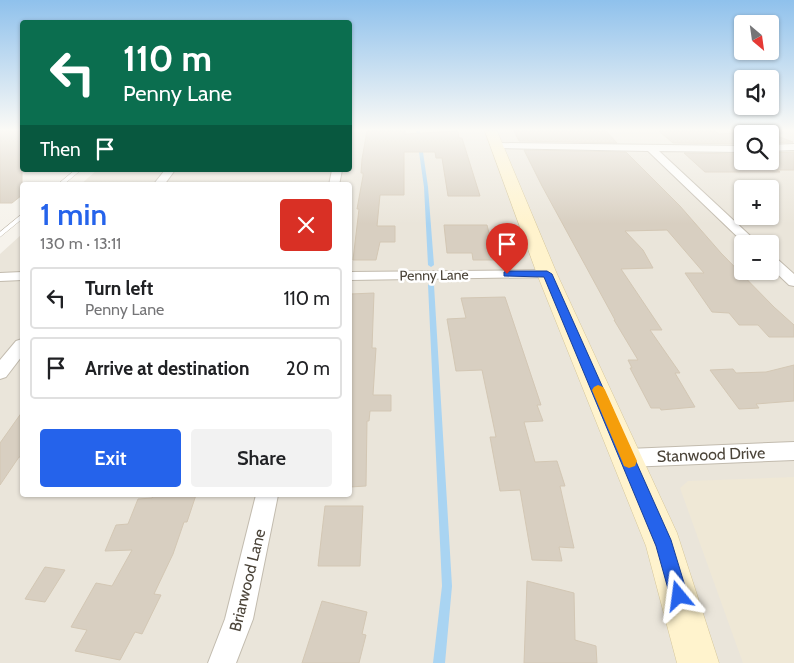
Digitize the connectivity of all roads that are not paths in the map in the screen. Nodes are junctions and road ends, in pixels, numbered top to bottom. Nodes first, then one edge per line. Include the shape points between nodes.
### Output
1 (504, 162) edge
2 (666, 162) edge
3 (76, 172) edge
4 (168, 172) edge
5 (64, 182) edge
6 (160, 182) edge
7 (20, 218) edge
8 (0, 235) edge
9 (743, 235) edge
10 (779, 268) edge
11 (547, 274) junction
12 (20, 276) edge
13 (352, 276) edge
14 (0, 277) edge
15 (794, 282) edge
16 (20, 347) edge
17 (0, 372) edge
18 (794, 451) edge
19 (628, 458) junction
20 (267, 497) edge
21 (222, 663) edge
22 (698, 663) edge

1 - 11 street
2 - 9 street
3 - 5 lane
4 - 6 street
7 - 8 lane
10 - 15 street
11 - 13 street, Penny Lane
11 - 19 street
12 - 14 street
16 - 17 street
18 - 19 street, Stanwood Drive
19 - 22 street via 664,546
20 - 21 street, Briarwood Lane via 239,619

